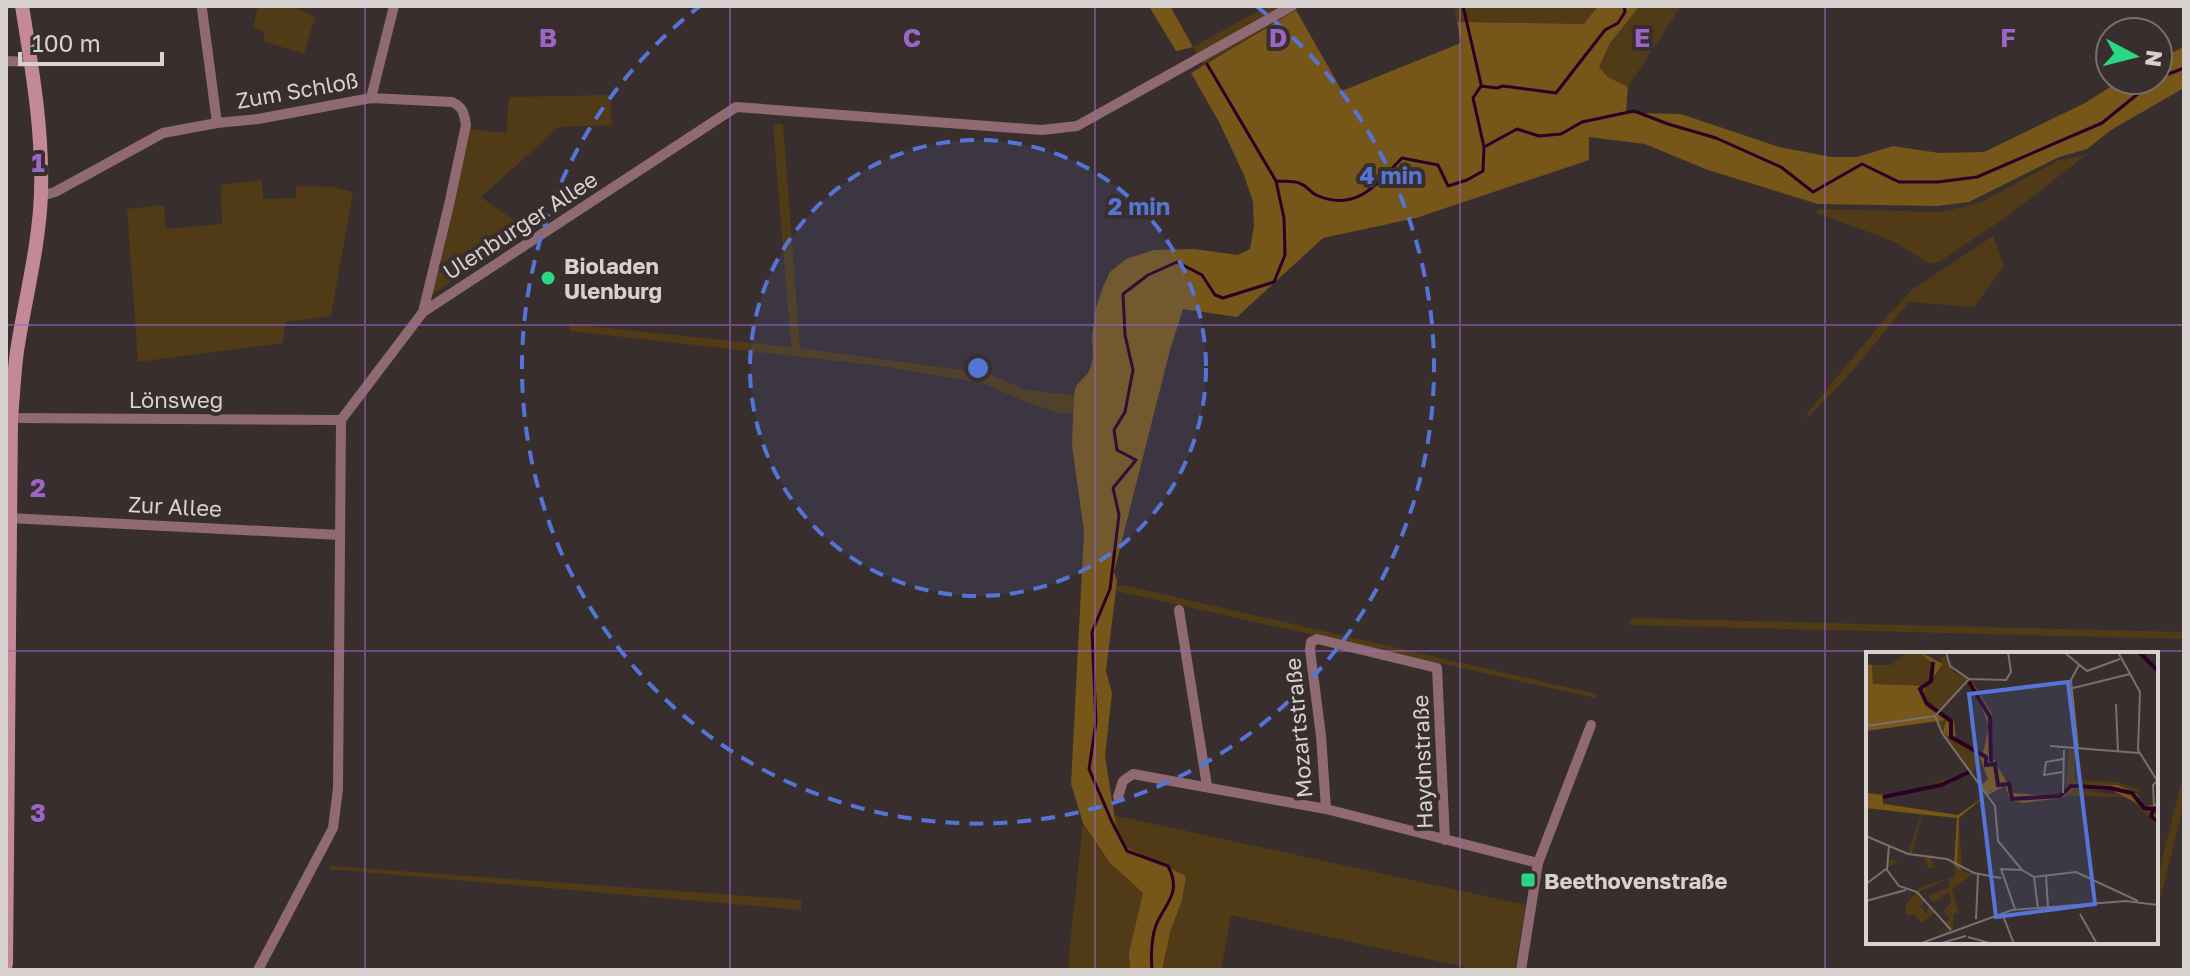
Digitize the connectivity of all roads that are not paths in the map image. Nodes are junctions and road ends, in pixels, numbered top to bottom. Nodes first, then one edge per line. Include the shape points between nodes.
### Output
1 (22, 6) edge
2 (394, 6) edge
3 (1292, 6) edge
4 (202, 9) dead end
5 (6, 61) edge
6 (31, 62) junction
7 (371, 98) junction
8 (217, 123) junction
9 (41, 196) junction
10 (423, 312) junction
11 (11, 418) junction
12 (341, 420) junction
13 (9, 518) junction
14 (340, 535) junction
15 (1179, 610) dead end
16 (1311, 642) joint
17 (1591, 725) dead end
18 (1207, 786) junction
19 (1118, 797) dead end
20 (1326, 809) junction
21 (1445, 840) junction
22 (1538, 863) junction
23 (6, 964) edge
24 (258, 970) edge
25 (1521, 970) edge

1 - 6 main road
2 - 7 street
3 - 10 street, Ulenburger Allee via 1077,126 1042,130 736,107
4 - 8 street
5 - 6 street
6 - 9 main road
7 - 8 street, Zum Schloß
7 - 10 street, Zum Schloß via 452,102 464,112 466,125
8 - 9 street, Zum Schloß via 163,133
9 - 11 main road
10 - 12 street, Ulenburger Allee
11 - 12 street, Lönsweg
11 - 13 main road
12 - 14 street
13 - 14 street, Zur Allee
13 - 23 main road
14 - 24 street via 338,789 333,828
15 - 18 street
16 - 20 street, Mozartstraße
16 - 21 street, Haydnstraße via 1317,639 1437,668
17 - 22 street
18 - 19 street via 1133,774 1123,781
18 - 20 street
20 - 21 street
21 - 22 street
22 - 25 street

